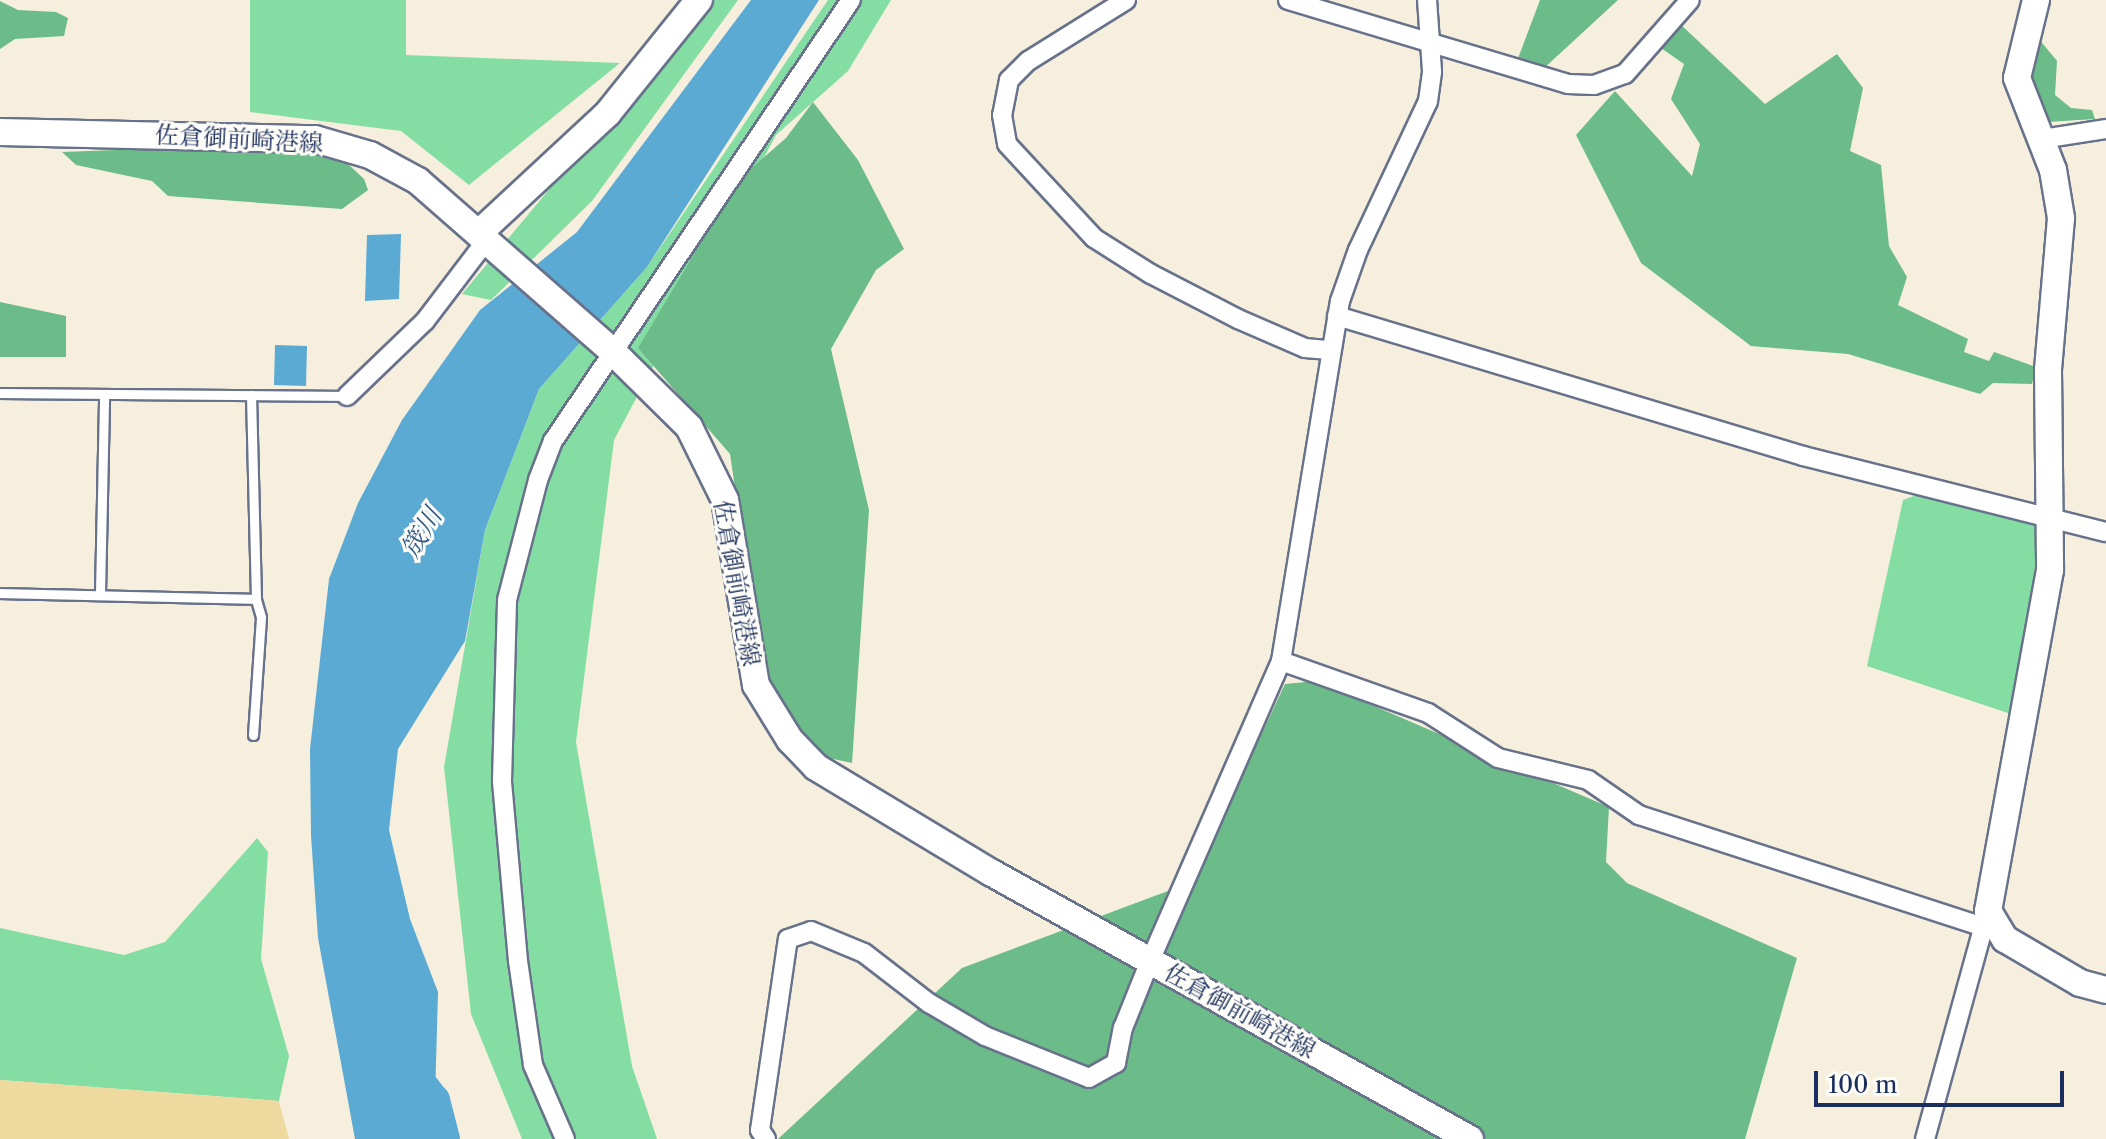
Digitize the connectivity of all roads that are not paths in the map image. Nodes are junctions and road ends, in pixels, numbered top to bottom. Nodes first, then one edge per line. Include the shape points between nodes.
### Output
1 (851, 0) edge
2 (1126, 0) edge
3 (1288, 0) edge
4 (1427, 0) edge
5 (1690, 0) edge
6 (2036, 0) edge
7 (695, 2) edge
8 (1432, 44) junction
9 (2106, 129) edge
10 (0, 132) edge
11 (2042, 139) junction
12 (483, 237) junction
13 (1337, 316) junction
14 (1329, 350) junction
15 (612, 351) junction
16 (0, 393) edge
17 (104, 394) junction
18 (251, 395) junction
19 (347, 396) joint
20 (2051, 521) junction
21 (2106, 532) edge
22 (0, 593) edge
23 (100, 593) junction
24 (256, 599) junction
25 (1281, 661) junction
26 (253, 735) dead end
27 (1986, 919) junction
28 (1150, 961) junction
29 (2106, 990) edge
30 (565, 1139) edge
31 (766, 1139) edge
32 (1470, 1139) edge
33 (1925, 1139) edge

1 - 15 street
2 - 14 street via 1028,61 1009,80 1002,115 1007,144 1094,238 1139,267 1238,319 1305,348
3 - 8 street
4 - 8 street
5 - 8 street via 1625,74 1594,85 1568,84
6 - 11 main road via 2017,78
7 - 12 main road via 608,113
8 - 13 street via 1428,101 1358,250
9 - 11 street
10 - 12 main road, 佐倉御前崎港線 via 315,139 396,166
11 - 20 main road via 2061,218 2048,370
12 - 15 main road, 佐倉御前崎港線
12 - 19 street via 425,321
13 - 14 street
13 - 20 street via 1803,456
14 - 25 street
15 - 28 main road, 佐倉御前崎港線 via 689,427 709,462 733,536 753,674 769,711 790,740 842,788
15 - 30 street via 570,414 538,480 507,600 501,675 502,781 520,976 533,1065
16 - 17 lane
17 - 18 lane
17 - 23 lane
18 - 19 lane
18 - 24 lane
20 - 21 street
20 - 27 main road via 2043,616
22 - 23 lane
23 - 24 lane
24 - 26 lane via 261,617
25 - 27 street via 1428,713 1498,758 1588,780 1639,815
25 - 28 street
27 - 29 main road via 2005,939 2080,983
27 - 33 street
28 - 31 street via 1123,1028 1116,1063 1089,1078 985,1036 929,1003 864,953 811,931 788,939 760,1130
28 - 32 main road, 佐倉御前崎港線

